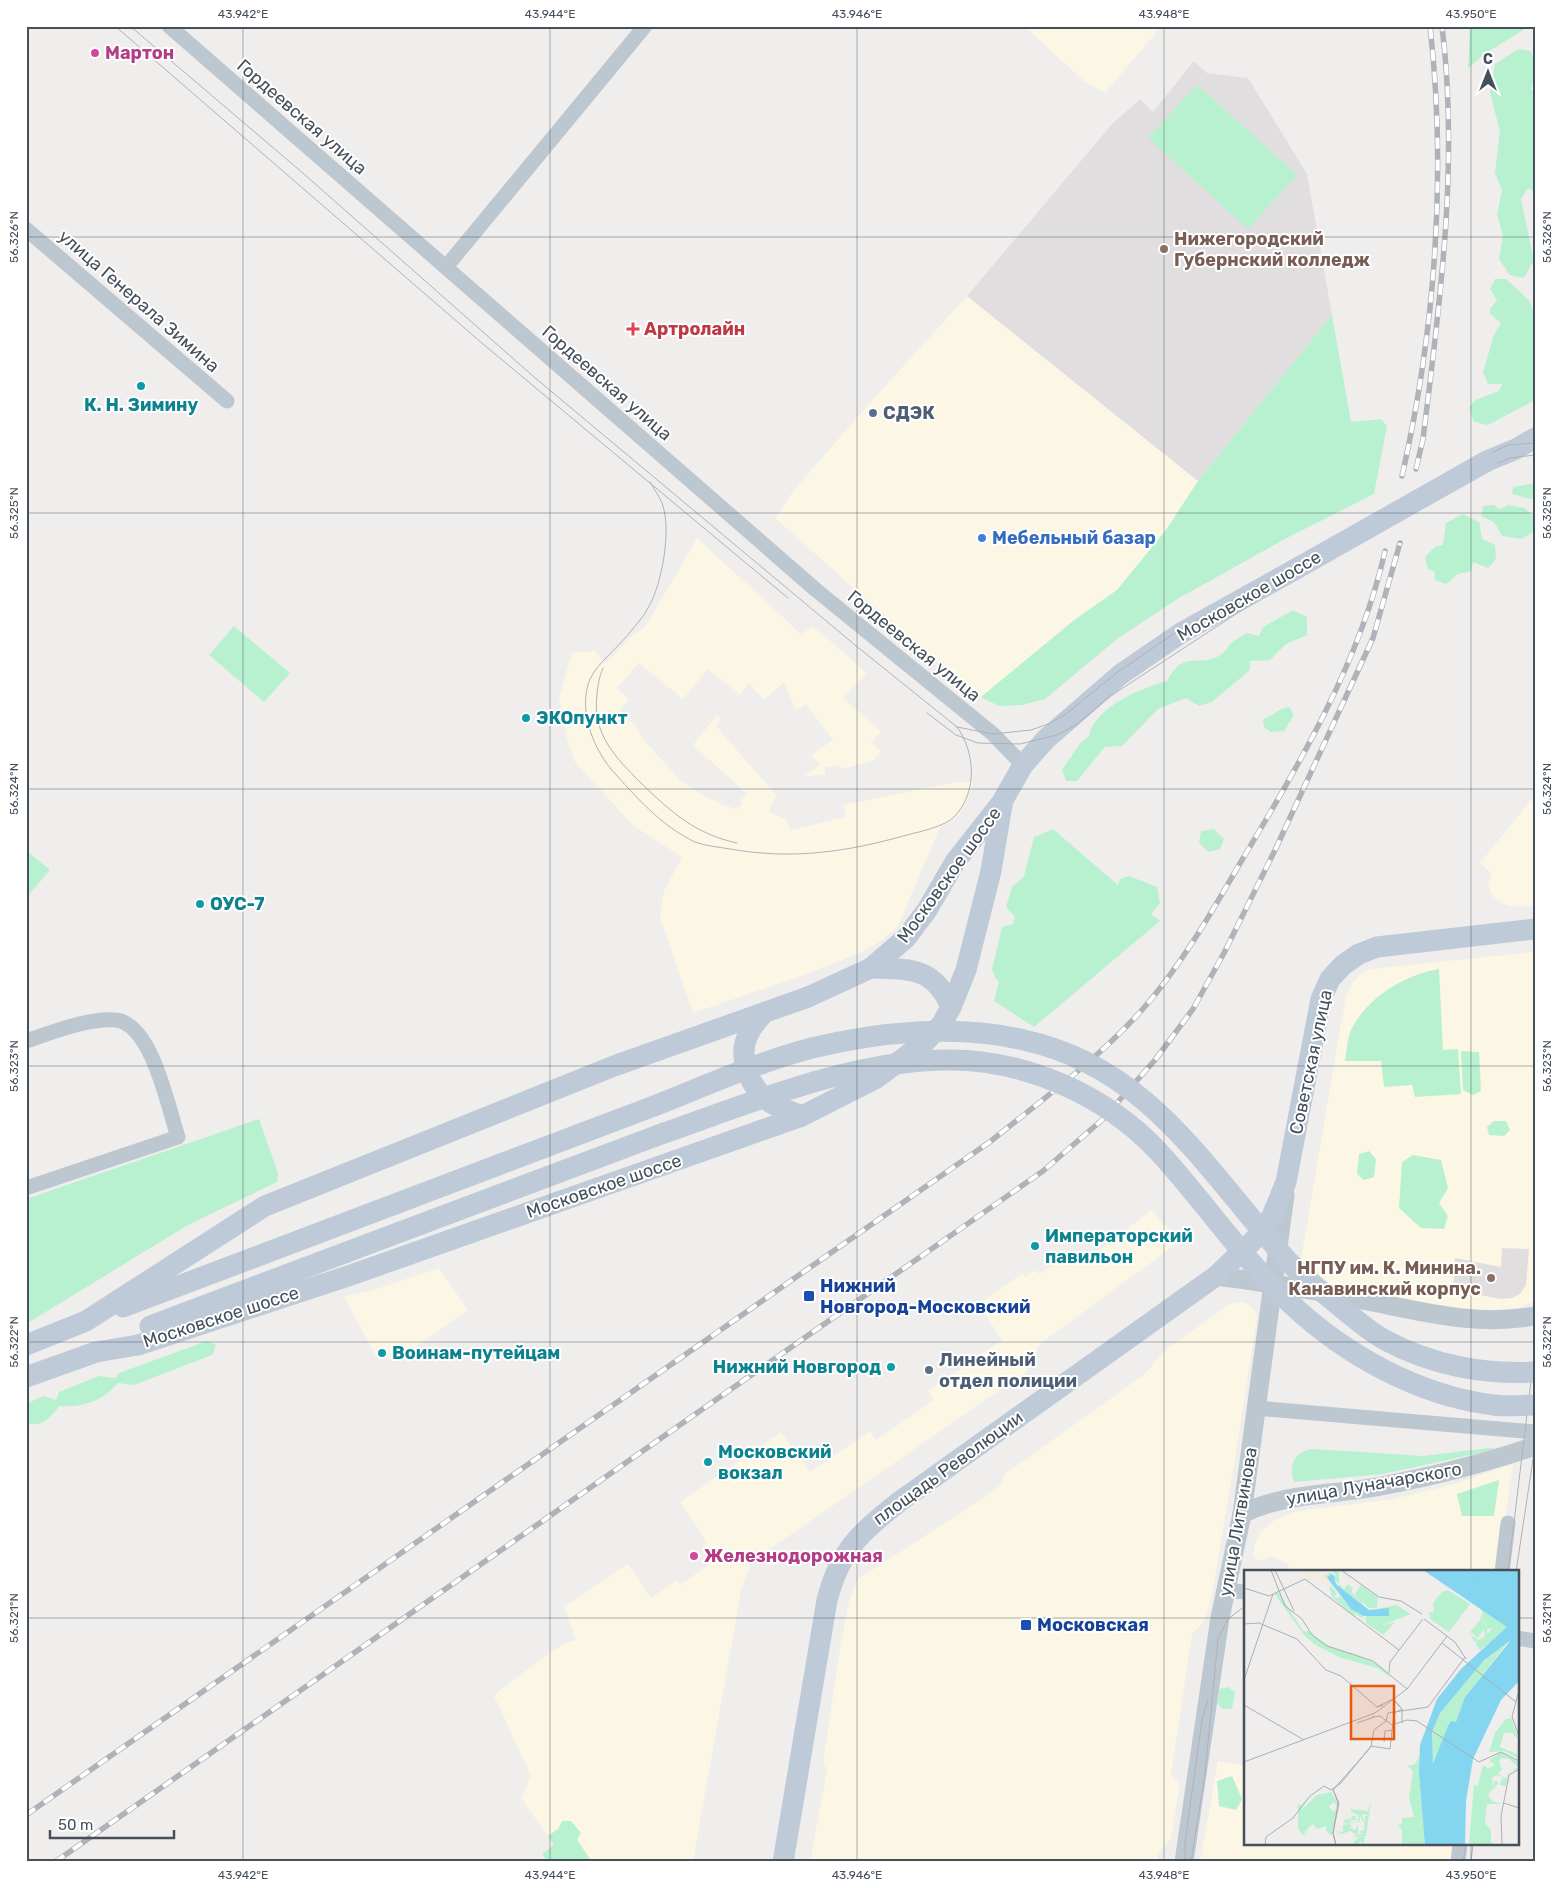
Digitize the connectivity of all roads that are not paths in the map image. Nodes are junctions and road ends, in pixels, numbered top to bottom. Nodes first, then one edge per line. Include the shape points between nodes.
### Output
1 (169, 26) edge
2 (645, 26) edge
3 (26, 229) edge
4 (446, 268) junction
5 (227, 402) dead end
6 (1535, 438) edge
7 (1525, 448) edge
8 (1023, 765) junction
9 (1002, 802) junction
10 (1535, 929) edge
11 (871, 968) junction
12 (951, 1006) junction
13 (763, 1014) junction
14 (26, 1041) edge
15 (765, 1098) junction
16 (802, 1116) junction
17 (1286, 1182) junction
18 (26, 1188) edge
19 (1216, 1276) junction
20 (1274, 1282) junction
21 (1535, 1316) edge
22 (86, 1321) junction
23 (26, 1345) edge
24 (96, 1352) junction
25 (1535, 1372) edge
26 (26, 1377) edge
27 (1535, 1405) edge
28 (1256, 1408) junction
29 (1535, 1432) edge
30 (1535, 1446) edge
31 (1242, 1514) junction
32 (1508, 1524) dead end
33 (1502, 1570) edge
34 (1236, 1591) edge
35 (1518, 1638) edge
36 (1535, 1641) edge
37 (1460, 1846) edge
38 (783, 1862) edge
39 (1184, 1862) edge
40 (1458, 1862) edge

1 - 4 street, Гордеевская улица
2 - 4 street
3 - 5 street, улица Генерала Зимина
4 - 8 street, Гордеевская улица via 816,590 993,734
6 - 7 main road, Московское шоссе
7 - 8 main road, Московское шоссе, bridge via 1487,461 1181,633 1122,674 1068,718
8 - 9 main road, Московское шоссе
9 - 11 main road, Московское шоссе via 955,862 906,938
9 - 12 main road, Московское шоссе via 991,871 966,970
10 - 17 main road, Советская улица via 1395,944 1359,954 1343,965 1330,979 1321,998
11 - 12 main road via 911,969 931,977 944,990
11 - 13 main road, Московское шоссе
12 - 16 main road, Московское шоссе via 942,1024 902,1061 863,1086
13 - 15 main road via 748,1033 743,1055 749,1077
13 - 22 main road, Московское шоссе via 614,1066 265,1206
14 - 18 street via 88,1022 116,1020 135,1030 151,1052 178,1137
15 - 16 main road
15 - 24 main road, bridge via 131,1333
15 - 27 main road, bridge via 814,1081 945,1060 1007,1067 1056,1081 1091,1098 1156,1149 1290,1303 1347,1349 1406,1380 1445,1395 1496,1405
16 - 24 main road, Московское шоссе via 342,1278 138,1345
17 - 19 main road, площадь Революции via 1272,1216 1260,1234
17 - 20 street, улица Литвинова
19 - 20 street
19 - 38 main road, площадь Революции via 899,1502 866,1528 842,1556 828,1600
20 - 21 street via 1454,1318 1489,1322
20 - 28 street, улица Литвинова
22 - 23 main road, Московское шоссе
22 - 25 main road, bridge via 811,1048 855,1040 942,1032 980,1033 1025,1040 1096,1065 1126,1084 1190,1144 1289,1262 1327,1297 1386,1341 1424,1357 1474,1370
24 - 26 main road, Московское шоссе
28 - 29 street
28 - 31 street, улица Литвинова
30 - 31 street, улица Луначарского via 1414,1479 1280,1500
31 - 34 street, улица Литвинова
32 - 33 street
34 - 39 street, улица Литвинова
35 - 36 street
37 - 40 street

